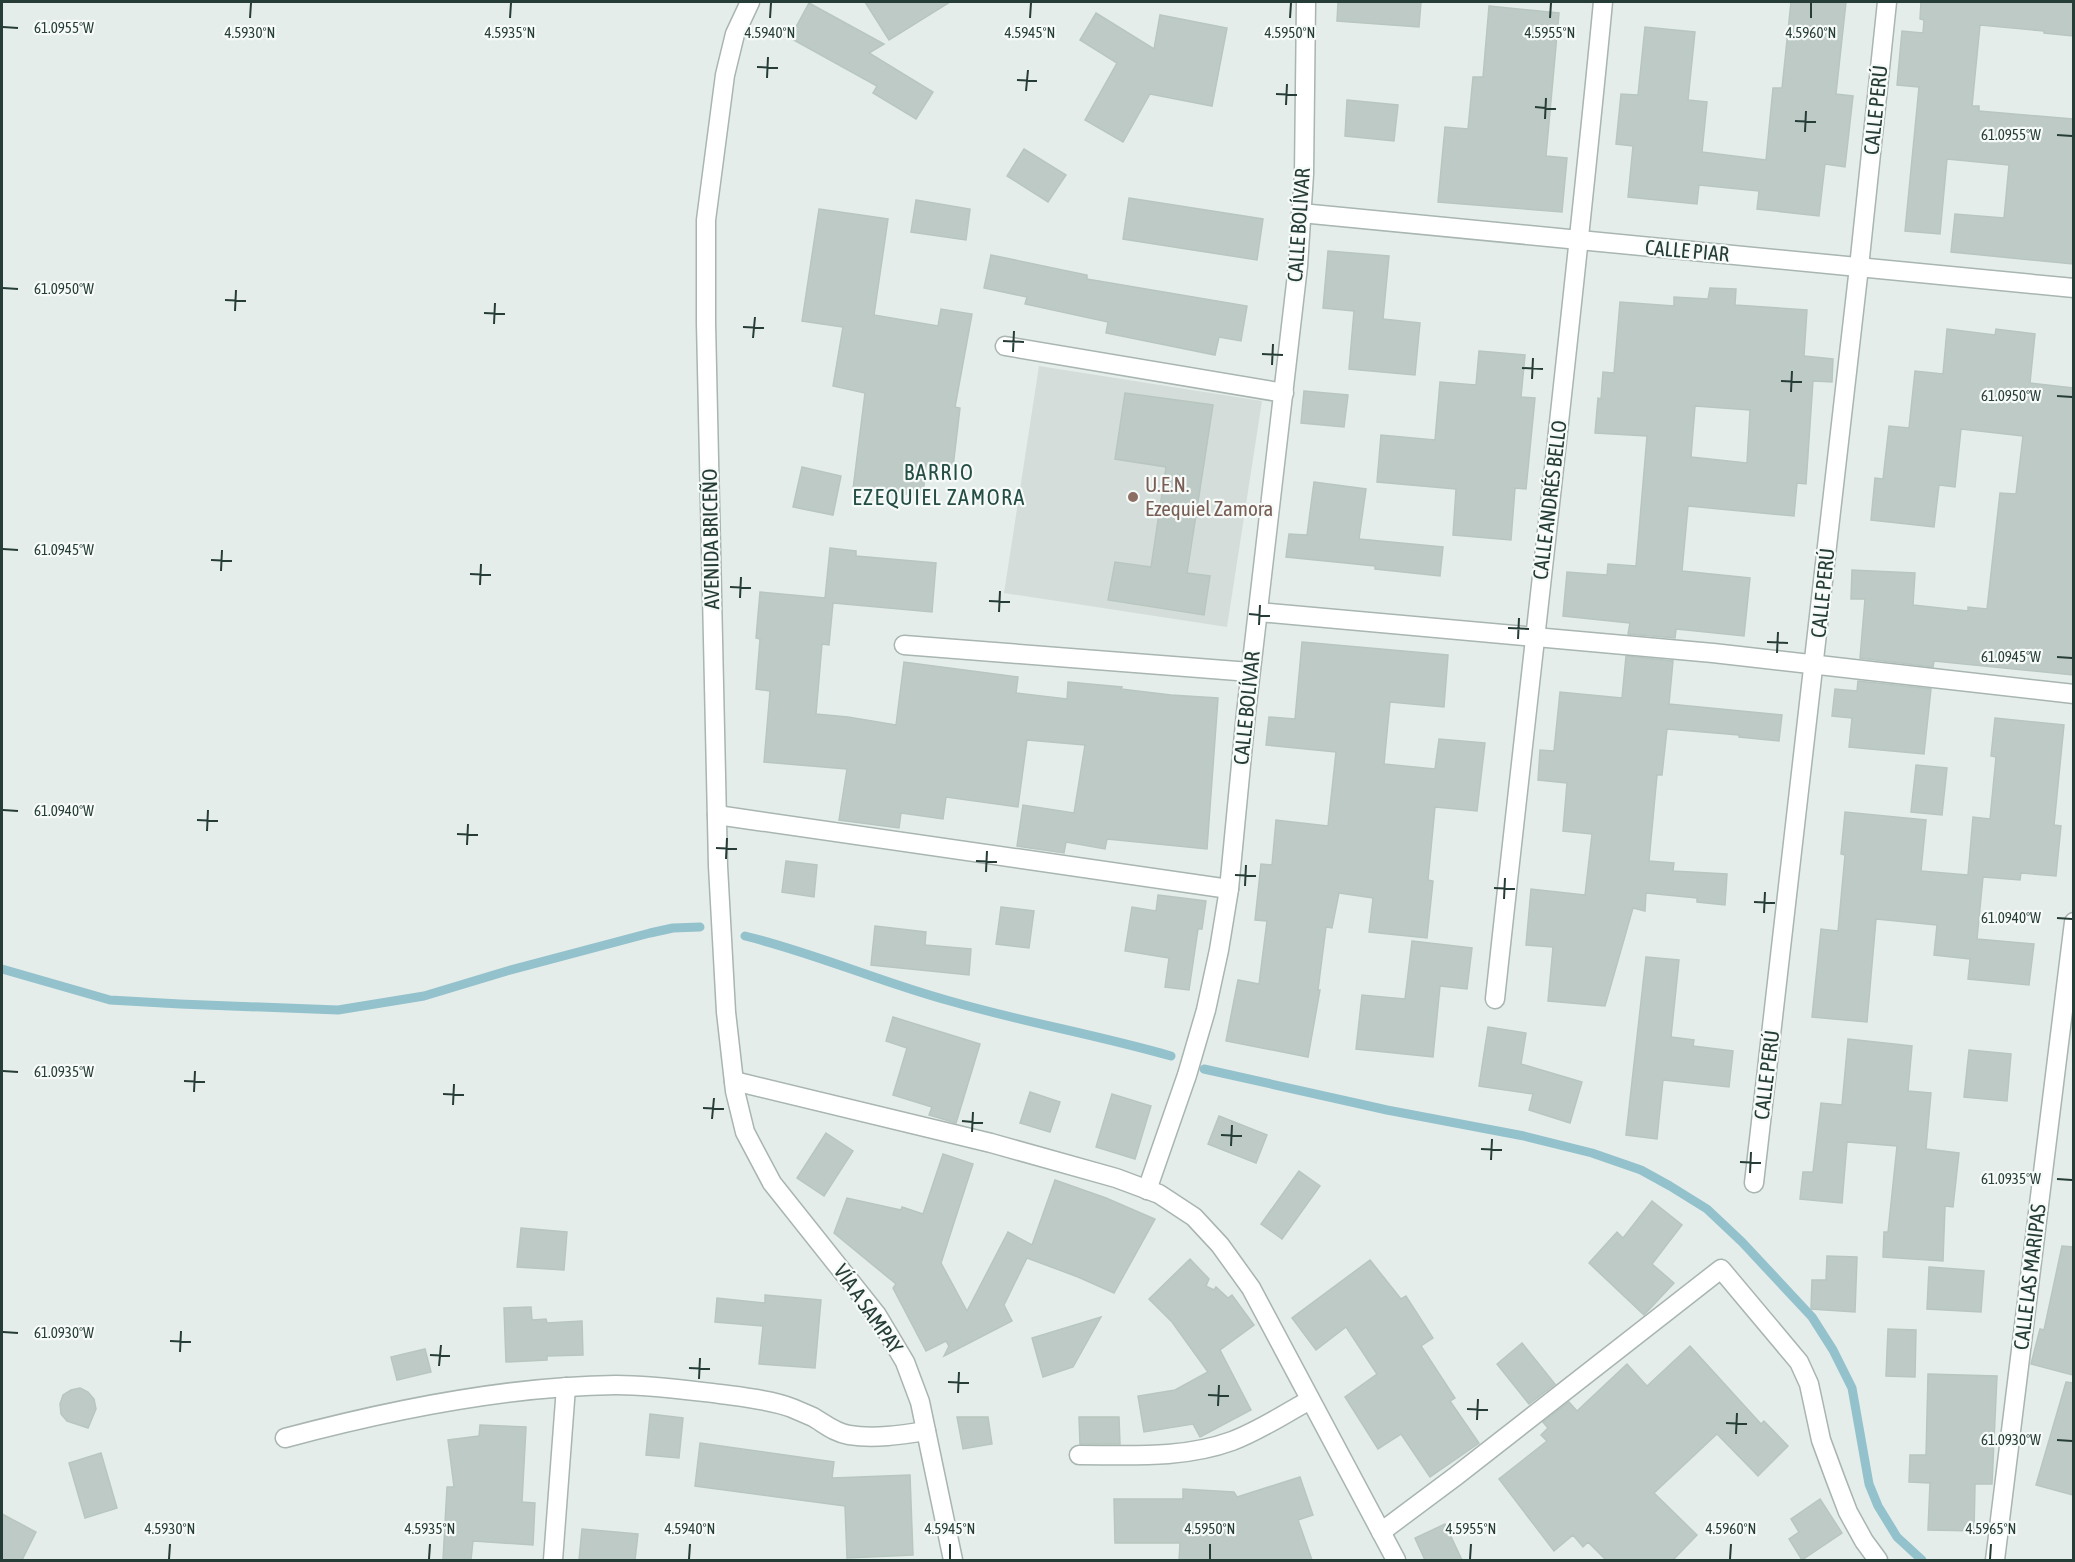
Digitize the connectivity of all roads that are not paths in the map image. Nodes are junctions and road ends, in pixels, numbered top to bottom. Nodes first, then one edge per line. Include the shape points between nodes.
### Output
1 (750, 2) edge
2 (1306, 2) edge
3 (1603, 2) edge
4 (1887, 2) edge
5 (1302, 213) junction
6 (1580, 240) junction
7 (1859, 267) junction
8 (2073, 288) edge
9 (1005, 346) dead end
10 (1284, 393) junction
11 (1258, 612) junction
12 (1534, 637) junction
13 (904, 645) dead end
14 (1815, 665) junction
15 (1250, 672) junction
16 (2073, 694) edge
17 (717, 815) junction
18 (1229, 888) junction
19 (2073, 922) edge
20 (1496, 999) dead end
21 (734, 1081) junction
22 (1754, 1183) dead end
23 (1147, 1190) junction
24 (566, 1387) junction
25 (1310, 1400) junction
26 (926, 1431) junction
27 (285, 1438) dead end
28 (1079, 1455) dead end
29 (1381, 1532) junction
30 (554, 1560) edge
31 (953, 1560) edge
32 (1396, 1560) edge
33 (1878, 1560) edge
34 (1995, 1560) edge

1 - 17 street, AVENIDA BRICEÑO via 735,34 724,75 706,220
2 - 5 street, CALLE BOLÍVAR
3 - 6 street, CALLE ANDRÉS BELLO
4 - 7 street, CALLE PERÚ
5 - 6 street, CALLE PIAR
5 - 10 street, CALLE BOLÍVAR
6 - 7 street, CALLE PIAR
6 - 12 street, CALLE ANDRÉS BELLO
7 - 8 street, CALLE PIAR
7 - 14 street, CALLE PERÚ
9 - 10 street
10 - 11 street, CALLE BOLÍVAR
11 - 12 street
11 - 15 street, CALLE BOLÍVAR
12 - 14 street
12 - 20 street, CALLE ANDRÉS BELLO
13 - 15 street
14 - 16 street
14 - 22 street, CALLE PERÚ
15 - 18 street, CALLE BOLÍVAR
17 - 18 street
17 - 21 street, AVENIDA BRICEÑO via 726,1012
18 - 23 street, CALLE BOLÍVAR via 1206,1011
19 - 34 street, CALLE LAS MARIPAS
21 - 23 street via 991,1143
21 - 26 street, VÍA A SAMPAY via 745,1132 762,1166 877,1315 905,1362
23 - 25 street via 1194,1217 1220,1245 1251,1288
24 - 26 street via 617,1385 734,1396 788,1407 847,1435
24 - 27 street via 357,1419
24 - 30 street
25 - 28 street via 1232,1441 1209,1448 1156,1455
25 - 29 street
26 - 31 street, VÍA A SAMPAY
29 - 32 street
29 - 33 street via 1721,1269 1799,1362 1838,1487 1848,1512

